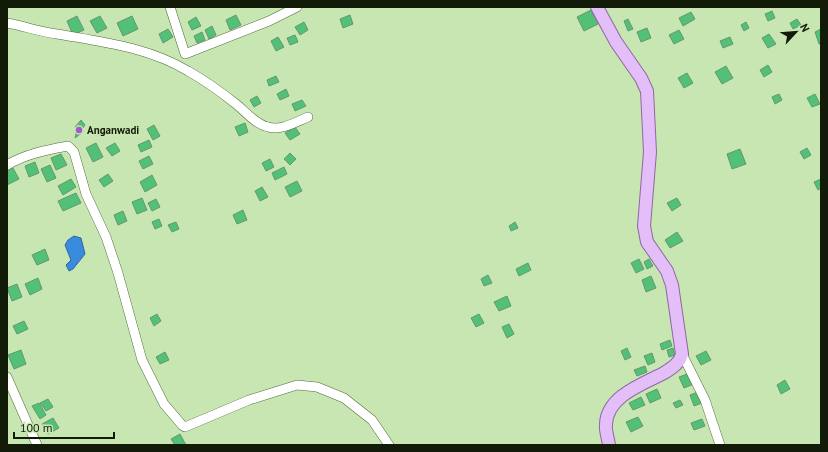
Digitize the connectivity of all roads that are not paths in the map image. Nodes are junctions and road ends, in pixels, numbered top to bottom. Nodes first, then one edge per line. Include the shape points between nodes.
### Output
1 (170, 7) edge
2 (298, 7) edge
3 (597, 7) edge
4 (7, 23) edge
5 (185, 54) junction
6 (170, 62) junction
7 (308, 117) dead end
8 (7, 165) edge
9 (682, 354) junction
10 (7, 377) edge
11 (37, 445) edge
12 (389, 445) edge
13 (609, 445) edge
14 (720, 445) edge

1 - 5 street
2 - 5 street
3 - 9 main road via 616,42 641,78 646,91 650,152 644,226 647,242 667,271 672,284
4 - 6 street via 117,44 151,53
5 - 6 street
6 - 7 street via 188,70 267,127 286,126
8 - 12 street via 37,152 68,146 74,152 86,194 106,237 118,273 142,360 164,404 182,425 186,427 249,400 297,385 317,387 344,398 372,420
9 - 13 main road via 681,360 669,370 616,400 607,415
9 - 14 street via 705,400
10 - 11 street

